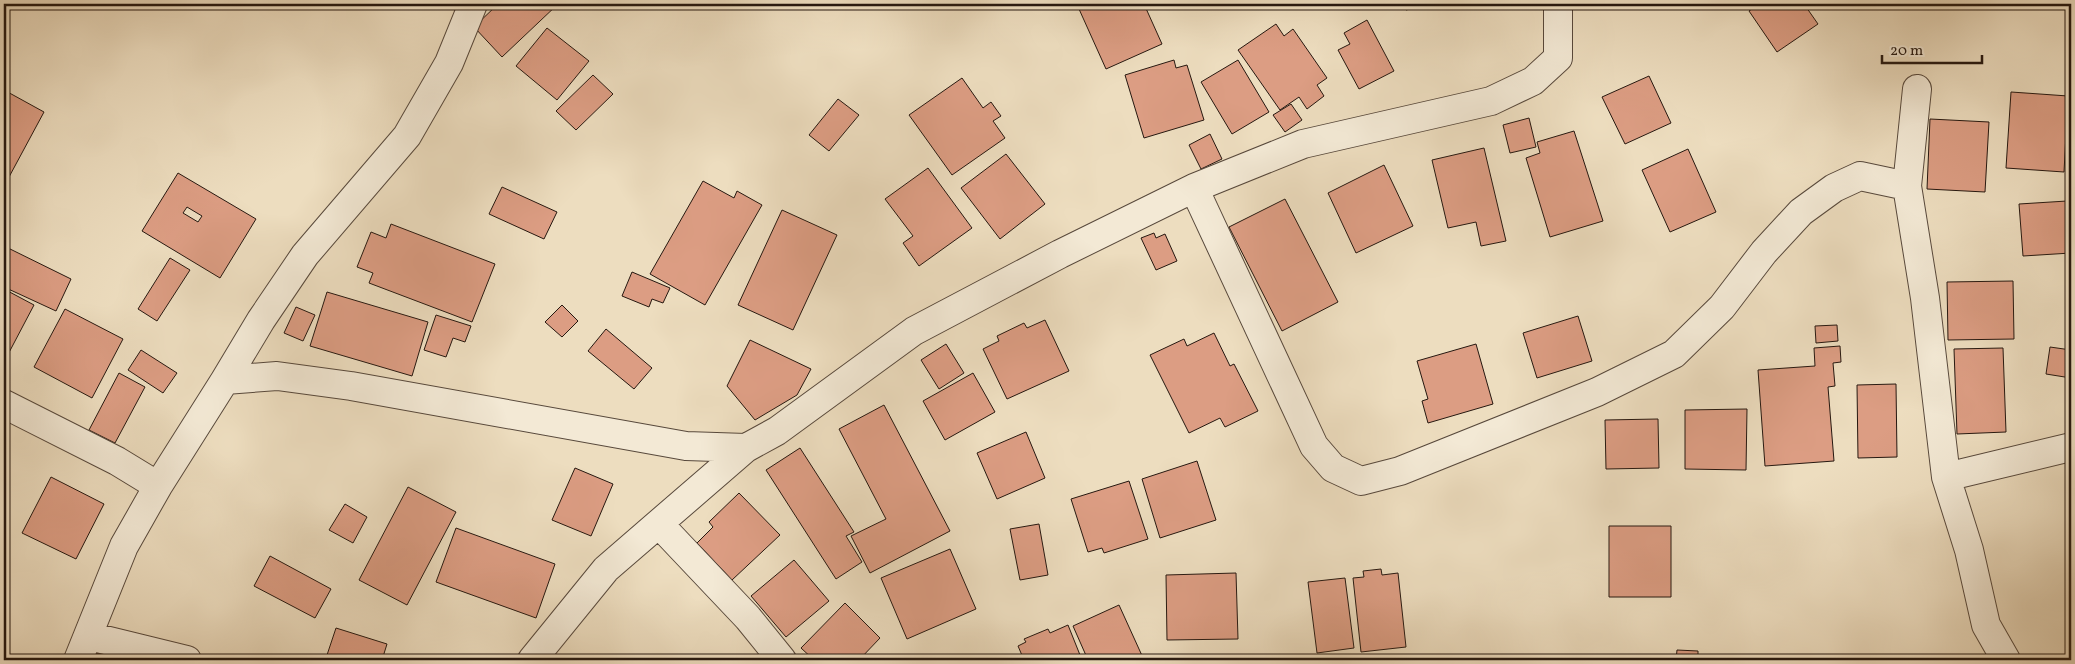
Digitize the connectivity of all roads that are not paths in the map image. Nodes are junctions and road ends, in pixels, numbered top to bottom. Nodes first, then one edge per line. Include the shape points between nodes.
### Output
1 (473, 4) edge
2 (1558, 4) edge
3 (1917, 89) dead end
4 (1907, 186) junction
5 (1194, 188) junction
6 (225, 380) junction
7 (4, 404) edge
8 (2071, 447) edge
9 (746, 448) junction
10 (1946, 477) junction
11 (158, 486) junction
12 (659, 524) junction
13 (89, 636) junction
14 (78, 660) edge
15 (187, 660) edge
16 (532, 660) edge
17 (782, 660) edge
18 (2006, 660) edge

1 - 6 street via 449,63 407,136 305,256 260,320
2 - 5 street via 1558,58 1533,81 1491,101 1303,144
3 - 4 street
4 - 5 street via 1860,176 1834,188 1801,212 1764,252 1722,307 1674,354 1597,392 1400,471 1361,481 1333,468 1314,446
4 - 10 street via 1925,298
5 - 9 street via 914,331 778,431
6 - 9 street via 277,376 351,386 686,446
6 - 11 street
7 - 11 street via 117,461
8 - 10 street
9 - 12 street
10 - 18 street via 1969,550 1986,625
11 - 13 street via 124,546
12 - 16 street via 606,569
12 - 17 street via 748,618
13 - 14 street
13 - 15 street

